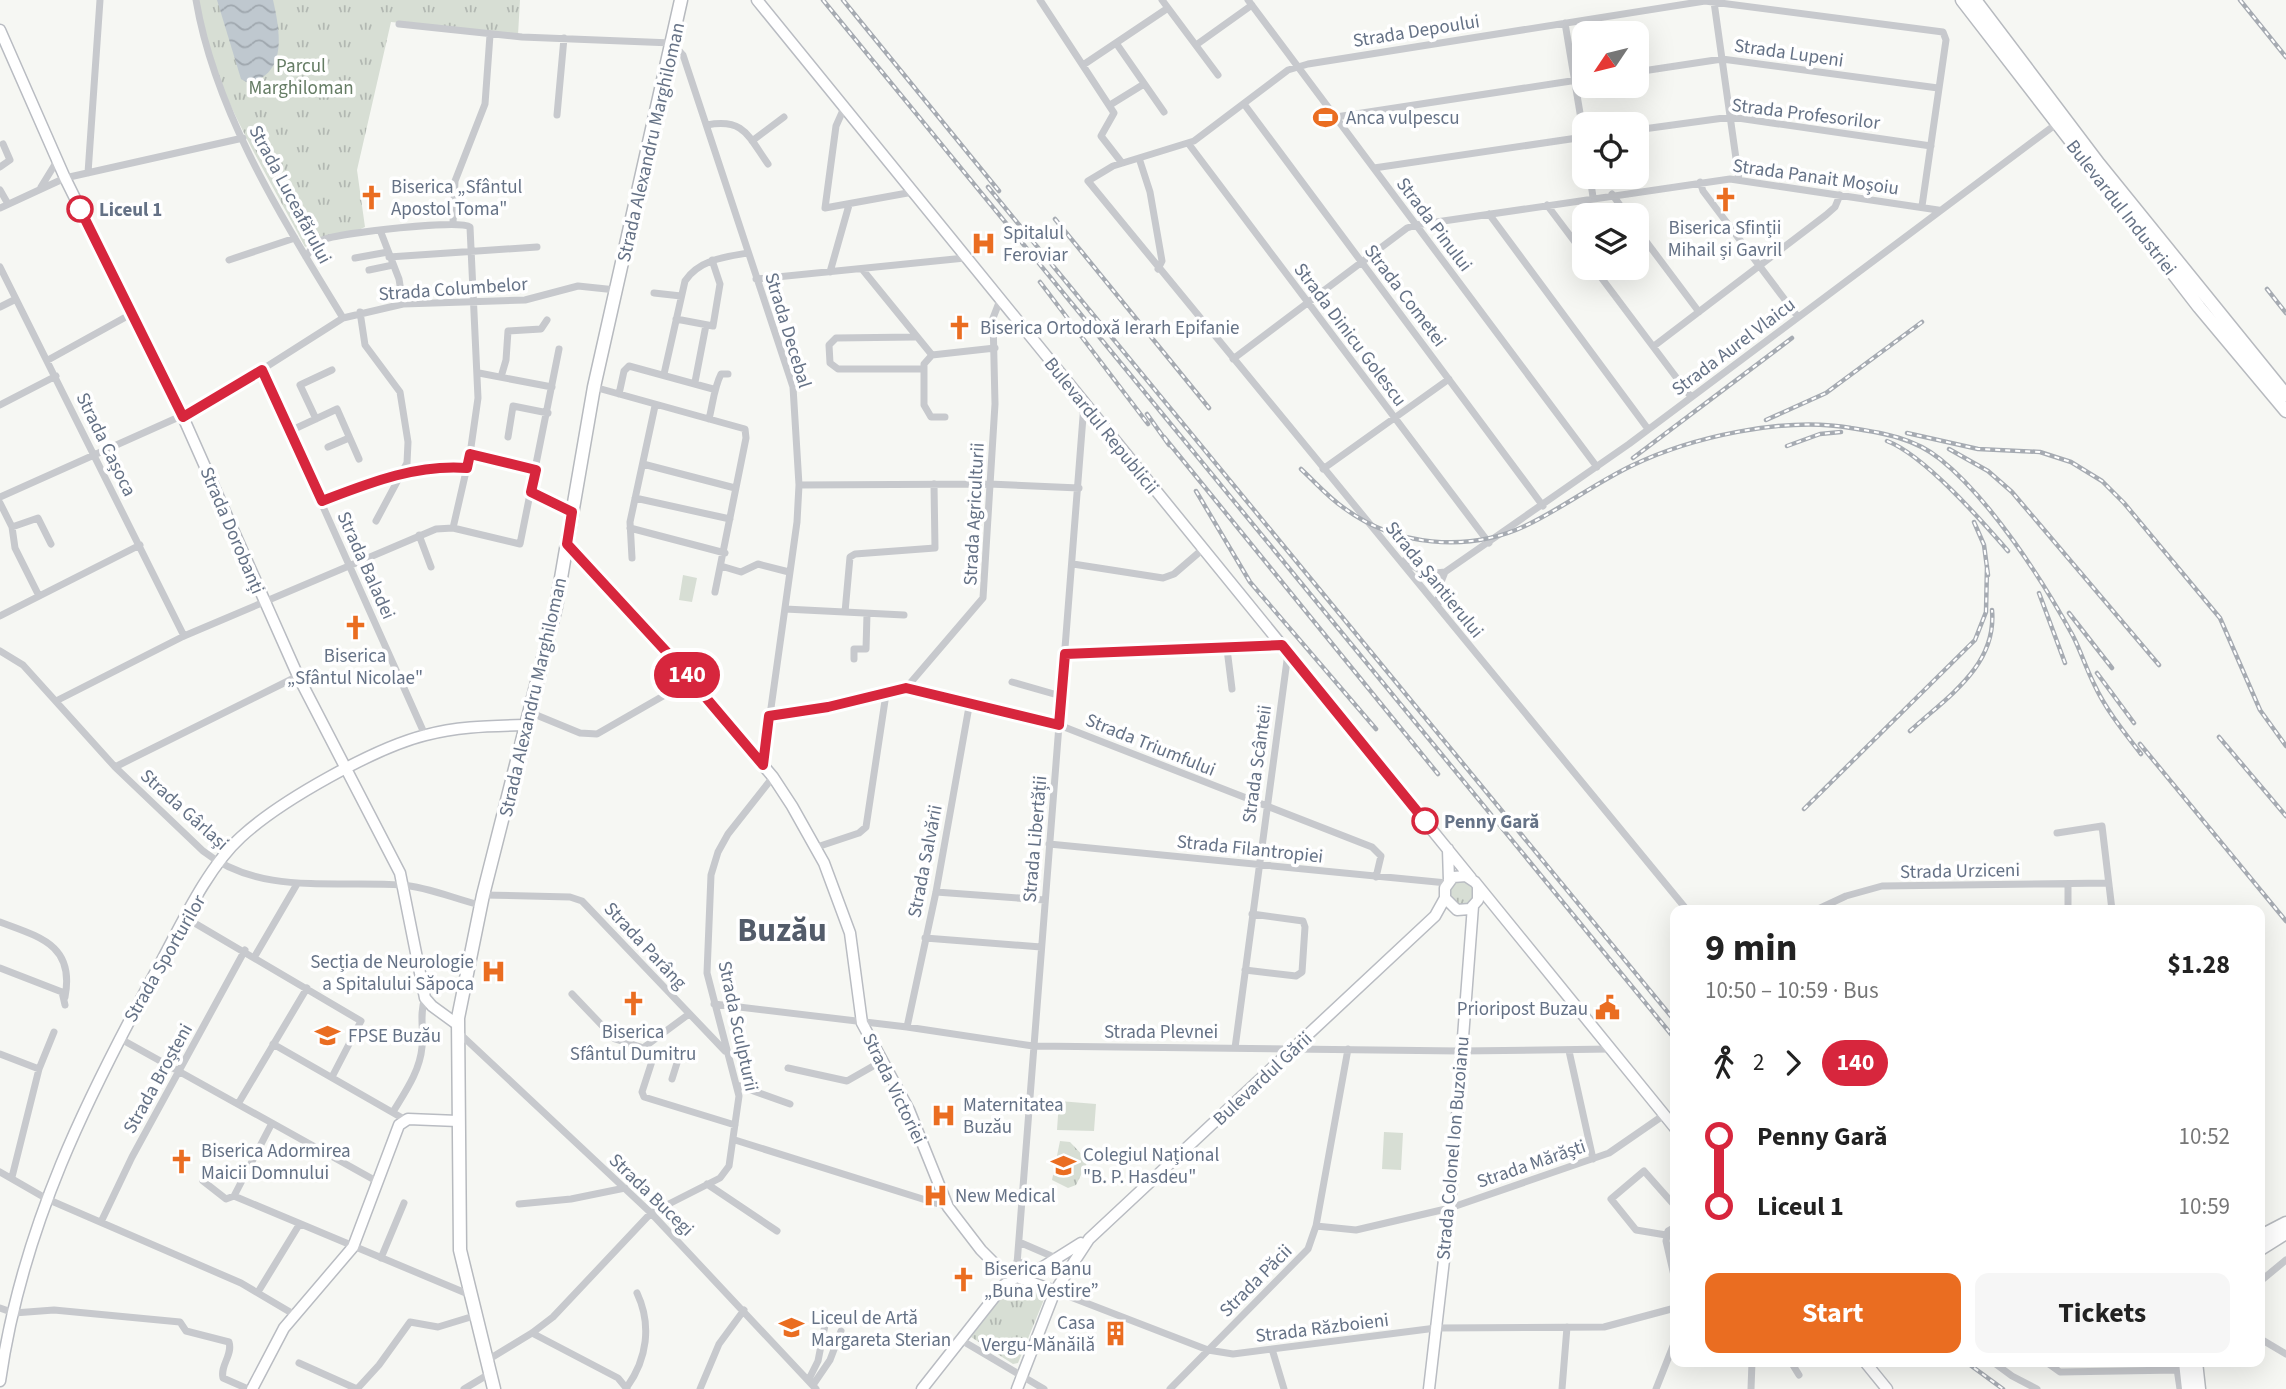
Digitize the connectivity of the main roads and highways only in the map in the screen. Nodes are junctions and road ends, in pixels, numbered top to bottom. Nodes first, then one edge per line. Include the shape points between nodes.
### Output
1 (757, 0) edge
2 (765, 0) edge
3 (1962, 0) edge
4 (1975, 0) edge
5 (680, 4) edge
6 (0, 30) edge
7 (794, 47) junction
8 (2061, 120) junction
9 (2286, 395) edge
10 (2286, 411) edge
11 (567, 544) junction
12 (528, 719) junction
13 (345, 771) junction
14 (1447, 849) junction
15 (1448, 882) junction
16 (1475, 882) junction
17 (1445, 898) junction
18 (1474, 905) junction
19 (1453, 908) junction
20 (1501, 912) junction
21 (1435, 916) junction
22 (457, 1028) junction
23 (458, 1121) junction
24 (1670, 1122) edge
25 (2286, 1223) edge
26 (2286, 1233) edge
27 (2265, 1234) edge
28 (1089, 1239) junction
29 (2265, 1246) edge
30 (1016, 1277) junction
31 (1055, 1291) junction
32 (3, 1351) edge
33 (1869, 1367) edge
34 (2182, 1367) edge
35 (2196, 1367) edge
36 (0, 1381) edge
37 (2195, 1388) edge
38 (250, 1389) edge
39 (494, 1389) edge
40 (922, 1389) edge
41 (1017, 1389) edge
42 (1429, 1389) edge
43 (1887, 1389) edge

1 - 7 main road, Bulevardul Republicii
2 - 7 main road
3 - 8 main road, Bulevardul Industriei
4 - 8 main road, Bulevardul Industriei
5 - 11 main road, Strada Alexandru Marghiloman via 594,387
6 - 13 main road, Strada Dorobanți via 57,161 134,313
7 - 14 main road, Bulevardul Republicii
8 - 9 main road, Bulevardul Industriei
8 - 10 main road, Bulevardul Industriei via 2199,307
11 - 12 main road, Strada Alexandru Marghiloman
11 - 30 main road, Strada Victoriei via 773,777 817,847 850,933 862,1023 909,1110 948,1207 996,1266
12 - 13 main road, Strada Sporturilor via 425,735
12 - 22 main road, Strada Alexandru Marghiloman via 481,900
13 - 22 main road, Strada Dorobanți via 404,885 425,998
13 - 32 main road, Strada Sporturilor via 239,838 186,918 77,1122 27,1255
14 - 15 main road
14 - 16 main road, Bulevardul Republicii
15 - 16 main road via 1459,875
15 - 17 main road
16 - 18 main road via 1479,895
16 - 20 main road, Bulevardul Republicii
17 - 19 main road
17 - 21 main road, Bulevardul Gării
18 - 19 main road via 1465,910
18 - 20 main road
18 - 42 main road, Strada Colonel Ion Buzoianu via 1450,1208
19 - 21 main road, Bulevardul Gării
20 - 24 main road, Bulevardul Republicii
21 - 28 main road, Bulevardul Gării
22 - 23 main road, Strada Alexandru Marghiloman
23 - 38 main road via 404,1119 352,1247 276,1341
23 - 39 main road, Strada Alexandru Marghiloman via 458,1234 468,1294
25 - 27 main road
26 - 29 main road
28 - 30 main road via 1038,1270
28 - 31 main road
30 - 31 main road, Strada Victoriei
30 - 40 main road via 1004,1285
31 - 41 main road
32 - 36 main road, Strada Sporturilor
33 - 43 main road
34 - 37 main road
35 - 37 main road

